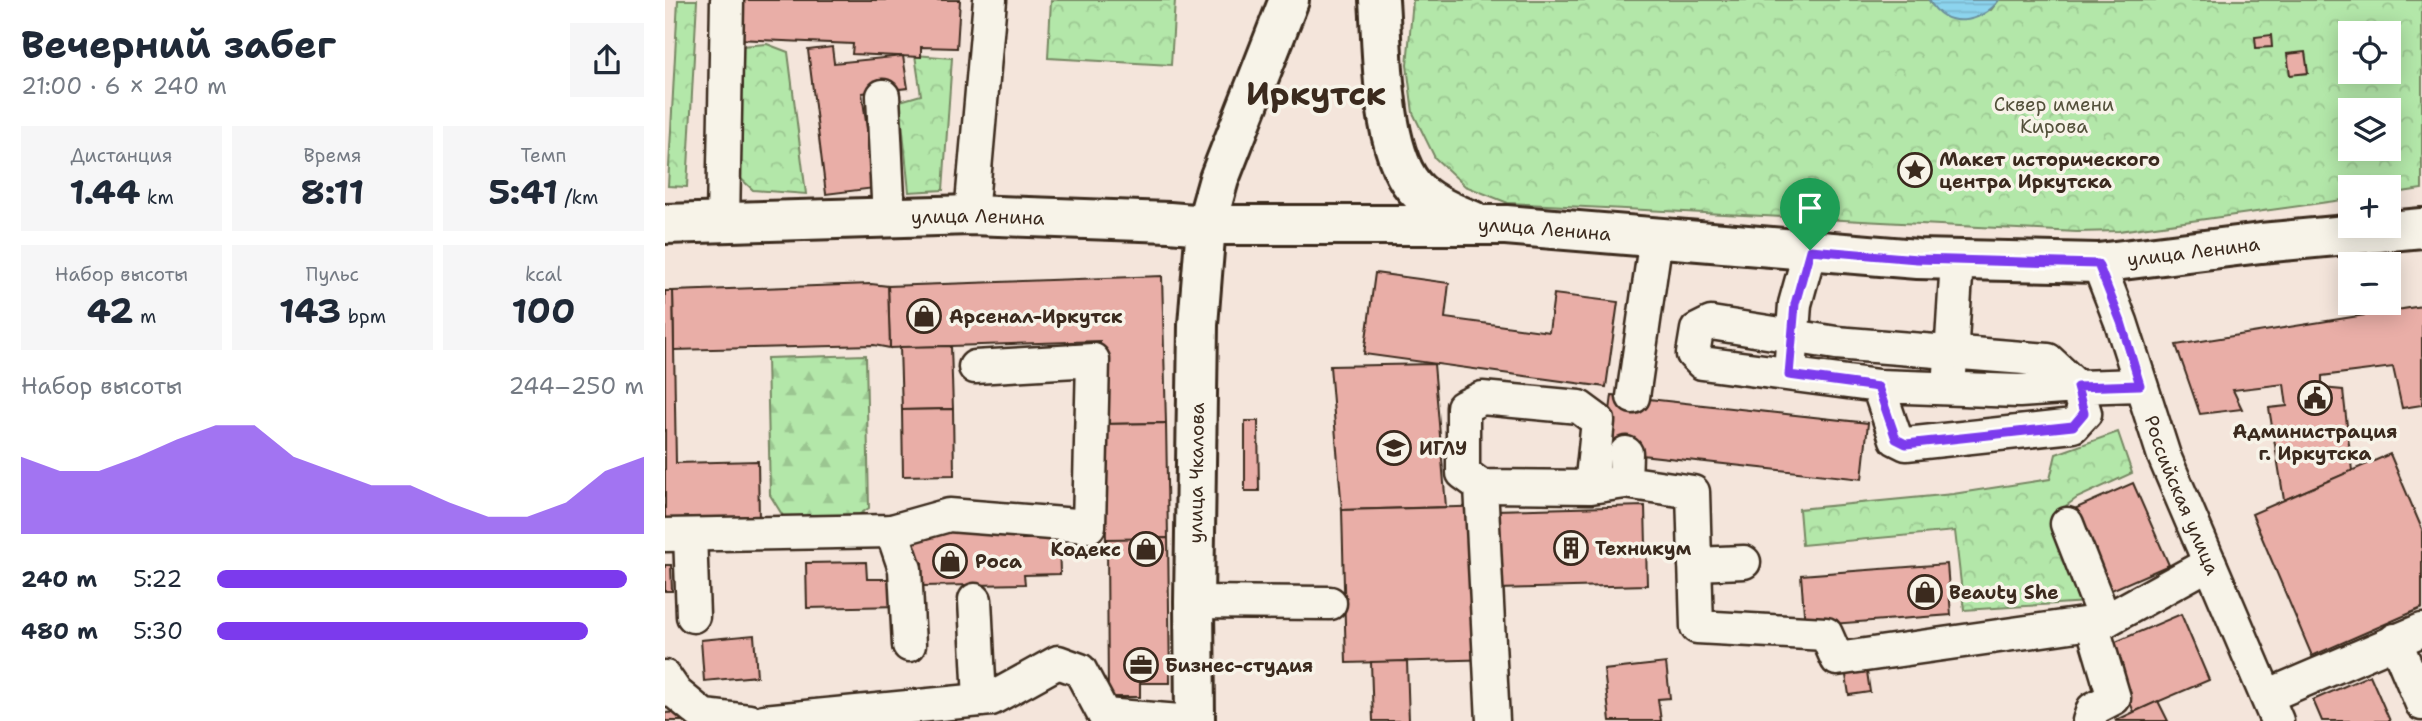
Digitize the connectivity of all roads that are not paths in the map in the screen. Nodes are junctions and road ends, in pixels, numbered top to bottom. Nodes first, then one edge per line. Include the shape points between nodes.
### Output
1 (727, 0) edge
2 (990, 0) edge
3 (1289, 0) edge
4 (1379, 0) edge
5 (883, 96) dead end
6 (971, 215) junction
7 (889, 219) junction
8 (723, 222) junction
9 (665, 224) edge
10 (1479, 224) junction
11 (1206, 225) junction
12 (2422, 228) edge
13 (1656, 237) junction
14 (1810, 250) junction
15 (1957, 260) junction
16 (2098, 264) junction
17 (1793, 337) junction
18 (1952, 352) junction
19 (975, 367) dead end
20 (1789, 375) junction
21 (2140, 385) junction
22 (1878, 387) junction
23 (2077, 387) junction
24 (1949, 389) junction
25 (1633, 397) dead end
26 (1481, 486) junction
27 (1591, 487) junction
28 (2067, 524) dead end
29 (892, 531) junction
30 (678, 535) edge
31 (1744, 562) dead end
32 (2210, 563) junction
33 (1695, 564) junction
34 (975, 600) dead end
35 (1194, 602) junction
36 (1330, 603) dead end
37 (693, 616) dead end
38 (2099, 622) junction
39 (2408, 635) edge
40 (909, 645) dead end
41 (665, 677) edge
42 (2422, 704) edge
43 (988, 707) edge
44 (2272, 708) edge
45 (2091, 715) edge
46 (1101, 718) edge
47 (749, 721) edge
48 (764, 721) edge
49 (1179, 721) edge
50 (1195, 721) edge
51 (1493, 721) edge
52 (2063, 721) edge

1 - 8 street
2 - 6 street
3 - 11 main road, улица Чкалова via 1219,179
4 - 10 main road via 1388,126 1399,166 1418,191 1444,210
5 - 7 street
6 - 7 main road, улица Ленина
6 - 11 main road, улица Ленина
7 - 8 main road, улица Ленина
8 - 9 main road, улица Ленина
10 - 11 main road, улица Ленина
10 - 13 main road, улица Ленина
11 - 35 main road, улица Чкалова via 1198,325
12 - 16 main road, улица Ленина
13 - 14 main road, улица Ленина
13 - 25 street
14 - 15 main road, улица Ленина
14 - 17 street via 1795,304
15 - 16 main road, улица Ленина
15 - 18 street
16 - 21 street, Российская улица
17 - 18 street
17 - 20 street
17 - 20 street via 1711,323 1697,330 1693,354 1702,363
18 - 23 street via 2048,360
18 - 24 street
19 - 29 street via 1093,360 1089,526 949,515
20 - 22 street
21 - 23 street
21 - 32 street, Российская улица
22 - 23 street via 1896,439 1906,444 2073,426 2084,413
22 - 24 street
23 - 24 street
26 - 27 street
26 - 27 street via 1463,473 1463,407 1482,398 1579,407 1598,421
26 - 51 street
27 - 33 street via 1625,467 1693,492
28 - 38 street
29 - 30 street
29 - 40 street via 905,569
30 - 37 street
31 - 33 street
32 - 38 street
32 - 44 street, Российская улица
33 - 38 street via 1697,627 1826,634 1837,659
34 - 43 street
35 - 36 street
35 - 50 main road, улица Чкалова
38 - 45 street via 2114,698
39 - 42 street
39 - 44 street
41 - 47 street via 676,693 704,716
43 - 46 street via 1058,662 1080,670
43 - 48 street
45 - 52 street
46 - 49 street

